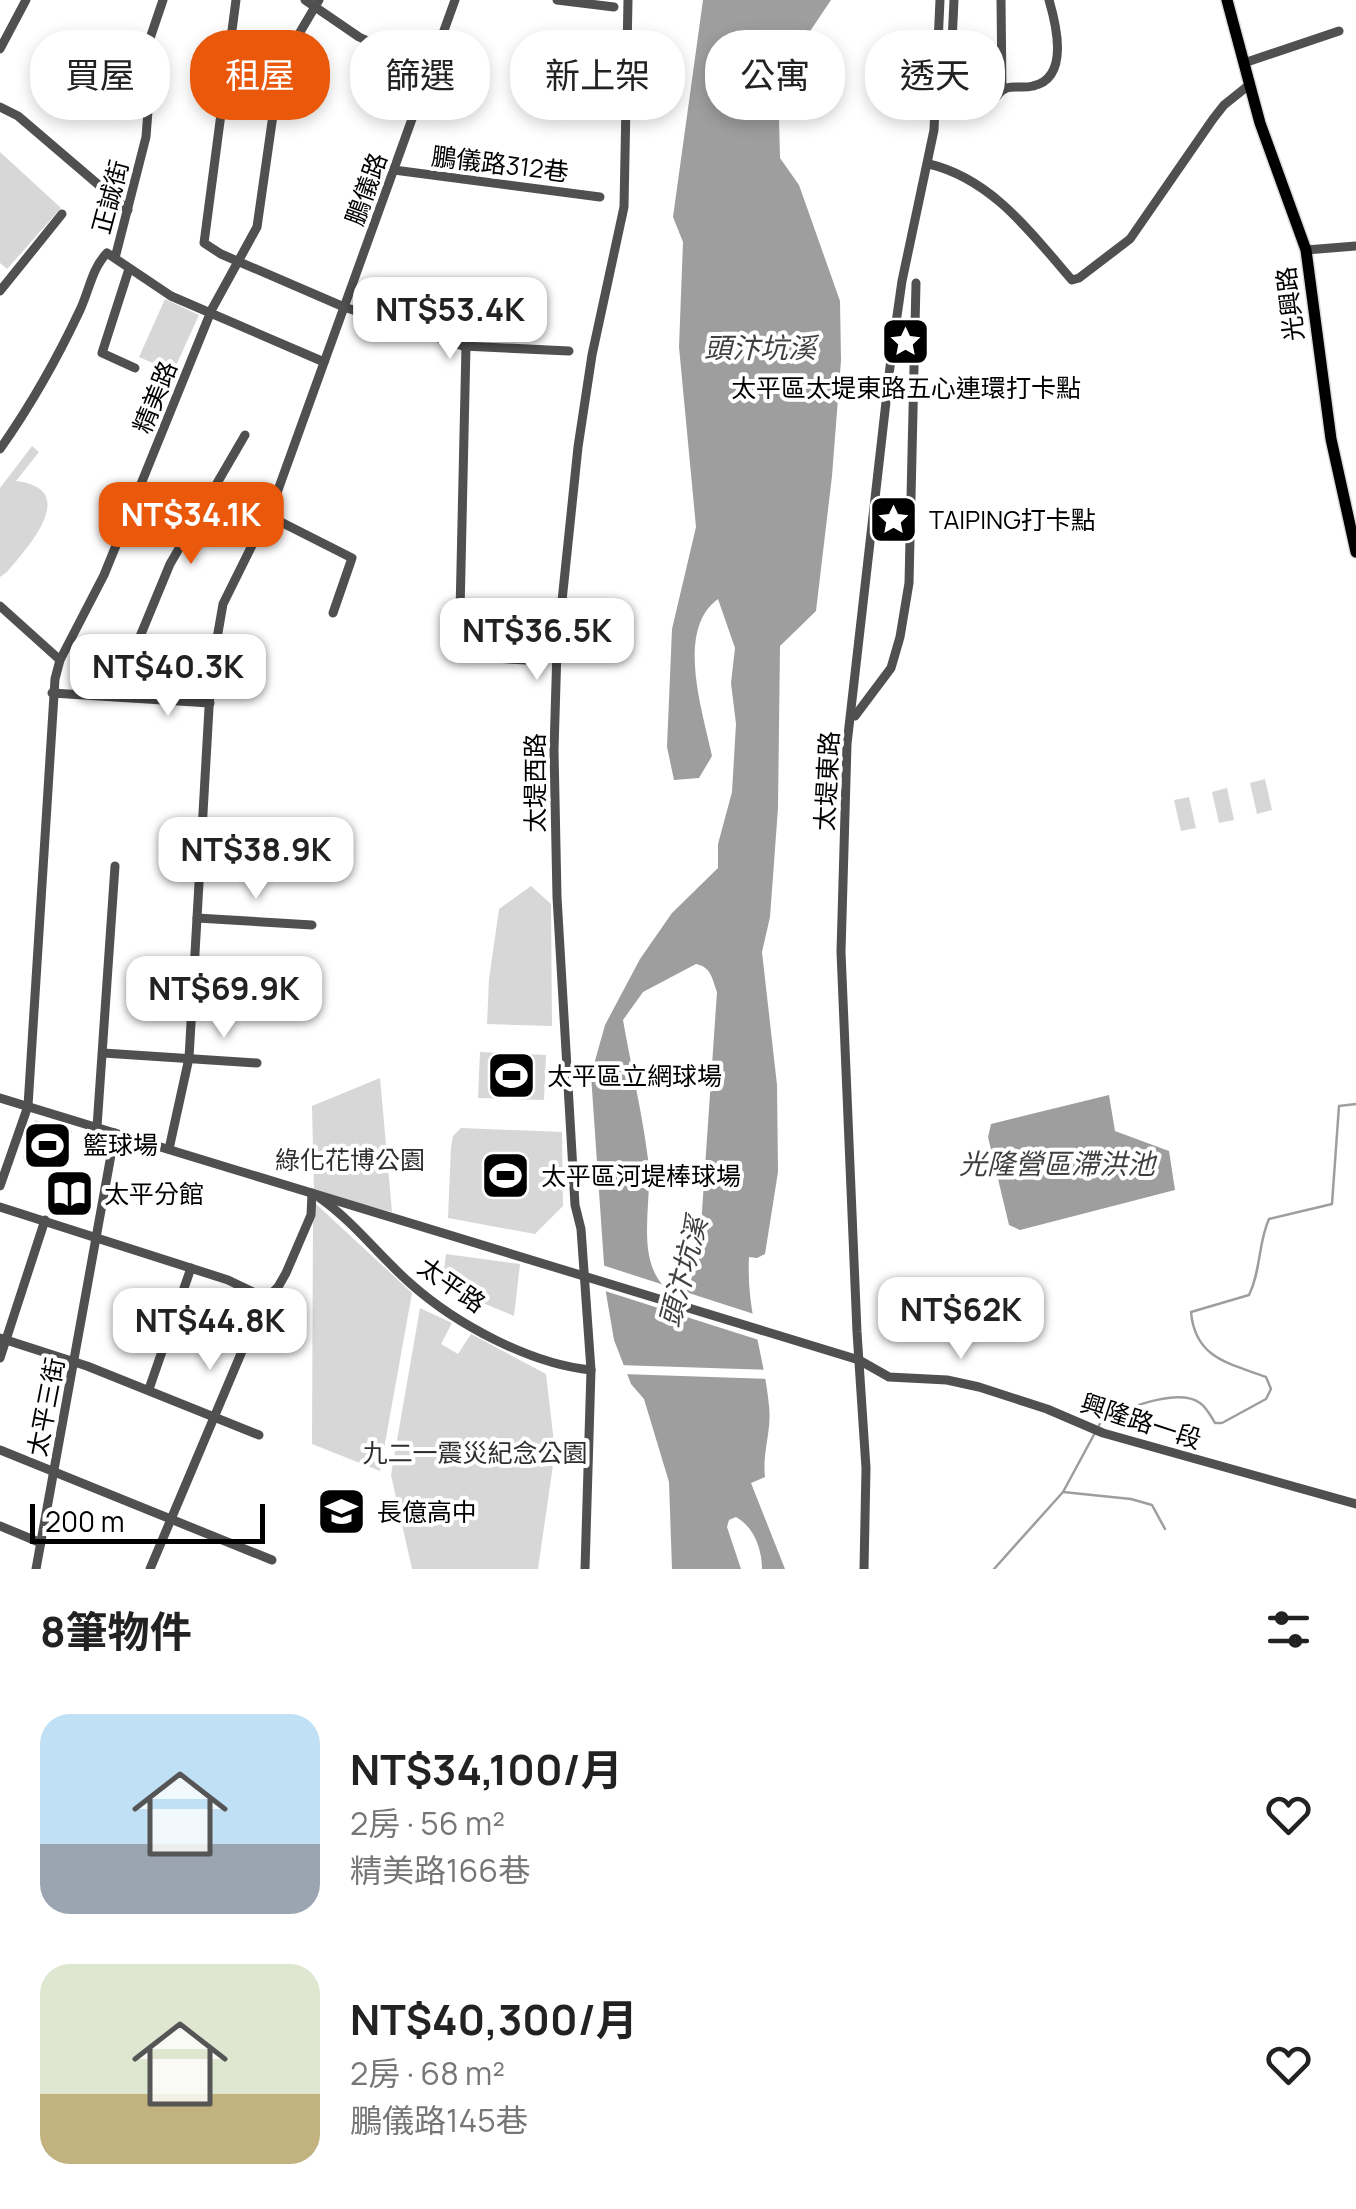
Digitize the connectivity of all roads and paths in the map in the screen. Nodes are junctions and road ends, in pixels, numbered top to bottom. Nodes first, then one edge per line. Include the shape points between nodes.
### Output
1 (26, 0) edge
2 (164, 0) edge
3 (236, 0) edge
4 (455, 0) edge
5 (557, 0) edge
6 (628, 0) edge
7 (940, 0) edge
8 (954, 0) edge
9 (1001, 0) edge
10 (1048, 0) edge
11 (1227, 0) edge
12 (312, 3) edge
13 (614, 7) dead end
14 (154, 30) edge
15 (350, 30) edge
16 (444, 30) edge
17 (953, 30) edge
18 (1001, 30) edge
19 (1339, 31) dead end
20 (0, 49) edge
21 (1244, 63) junction
22 (1249, 85) junction
23 (1005, 88) edge
24 (0, 107) edge
25 (148, 120) edge
26 (412, 120) edge
27 (929, 164) junction
28 (394, 170) junction
29 (600, 197) dead end
30 (128, 210) junction
31 (62, 214) dead end
32 (1356, 246) edge
33 (1306, 250) junction
34 (111, 256) junction
35 (236, 260) junction
36 (129, 270) junction
37 (4, 278) edge
38 (916, 283) dead end
39 (0, 290) edge
40 (344, 307) junction
41 (210, 312) junction
42 (466, 346) junction
43 (569, 351) dead end
44 (324, 362) junction
45 (135, 368) dead end
46 (245, 435) dead end
47 (0, 449) edge
48 (268, 515) junction
49 (1356, 552) edge
50 (0, 606) edge
51 (332, 613) dead end
52 (60, 660) junction
53 (526, 660) dead end
54 (52, 693) junction
55 (128, 698) junction
56 (210, 703) junction
57 (855, 716) dead end
58 (115, 866) dead end
59 (198, 918) junction
60 (312, 925) dead end
61 (103, 1053) junction
62 (189, 1058) junction
63 (258, 1063) dead end
64 (0, 1098) edge
65 (28, 1106) junction
66 (97, 1128) junction
67 (115, 1133) junction
68 (169, 1150) junction
69 (0, 1186) edge
70 (312, 1193) junction
71 (0, 1206) edge
72 (45, 1220) junction
73 (97, 1237) junction
74 (191, 1268) junction
75 (583, 1274) junction
76 (264, 1298) junction
77 (170, 1328) junction
78 (3, 1339) edge
79 (203, 1341) dead end
80 (0, 1358) edge
81 (858, 1360) junction
82 (74, 1362) junction
83 (591, 1370) junction
84 (149, 1389) junction
85 (214, 1415) junction
86 (260, 1435) dead end
87 (0, 1450) edge
88 (54, 1471) junction
89 (1356, 1504) edge
90 (171, 1518) junction
91 (0, 1526) edge
92 (41, 1542) junction
93 (272, 1560) dead end
94 (36, 1569) edge
95 (150, 1569) edge
96 (585, 1569) edge
97 (864, 1569) edge

1 - 20 street
2 - 14 street
3 - 35 street via 203,236 204,243
4 - 16 street, 鵬儀路
5 - 13 street
6 - 75 street, 太堤西路 via 624,207 592,355 557,650 557,897
7 - 27 street, 太堤東路
8 - 17 street
9 - 18 street
10 - 23 street via 1058,43 1048,76 1032,86
11 - 21 main road, 光興路
12 - 15 street
12 - 35 street, 精美路 via 280,66 260,218
19 - 21 street
21 - 22 main road, 光興路
22 - 27 street via 1212,119 1130,239 1072,280 999,199
22 - 33 main road, 光興路
24 - 30 street
25 - 30 street, 正誠街
26 - 28 street, 鵬儀路
27 - 81 street, 太堤東路 via 891,358 847,744 841,952
28 - 29 street, 鵬儀路312巷
28 - 40 street, 鵬儀路
30 - 34 street, 正誠街
31 - 37 street
32 - 33 street
33 - 49 main road, 光興路 via 1331,439
34 - 36 street
34 - 47 street, 正誠街 via 96,267 40,388
35 - 40 street
35 - 41 street, 精美路
36 - 41 street
36 - 45 street via 102,352
37 - 39 street
38 - 57 street via 909,583 891,668
40 - 42 street
40 - 44 street, 鵬儀路
41 - 44 street
41 - 52 street, 精美路 via 104,575
42 - 43 street
42 - 53 street via 459,656
44 - 48 street, 鵬儀路
46 - 55 street via 170,564 134,650
48 - 51 street via 352,558
48 - 56 street, 鵬儀路 via 223,604
50 - 52 street
52 - 54 street, 精美路
54 - 55 street
54 - 65 street, 精美路
55 - 56 street
56 - 59 street, 鵬儀路
58 - 61 street
59 - 60 street
59 - 62 street, 鵬儀路
61 - 62 street
61 - 66 street
62 - 63 street
62 - 68 street, 鵬儀路
64 - 65 street, 太平路
65 - 66 street, 太平路
65 - 69 street, 精美路
66 - 67 street, 太平路
67 - 68 street, 太平路
67 - 73 street, 太平三街
68 - 70 street, 太平路
70 - 75 street, 太平路
70 - 76 street via 311,1215 286,1273
70 - 83 street, 太平路 via 442,1308 530,1355
71 - 72 street
72 - 73 street
72 - 78 street
73 - 74 street
73 - 82 street, 太平三街
74 - 76 street
74 - 77 street
75 - 81 street, 太平路
75 - 83 street, 太堤西路
76 - 85 street
77 - 79 street
77 - 84 street
78 - 80 street
78 - 82 street
81 - 89 street, 興隆路一段 via 889,1377 979,1386 1103,1433
81 - 97 street, 太堤東路
82 - 84 street
82 - 88 street, 太平三街
83 - 96 street, 太堤西路
84 - 85 street
85 - 86 street
85 - 90 street
87 - 88 street
88 - 90 street
88 - 92 street, 太平三街
90 - 93 street
90 - 95 street
91 - 92 street
92 - 94 street, 太平三街

